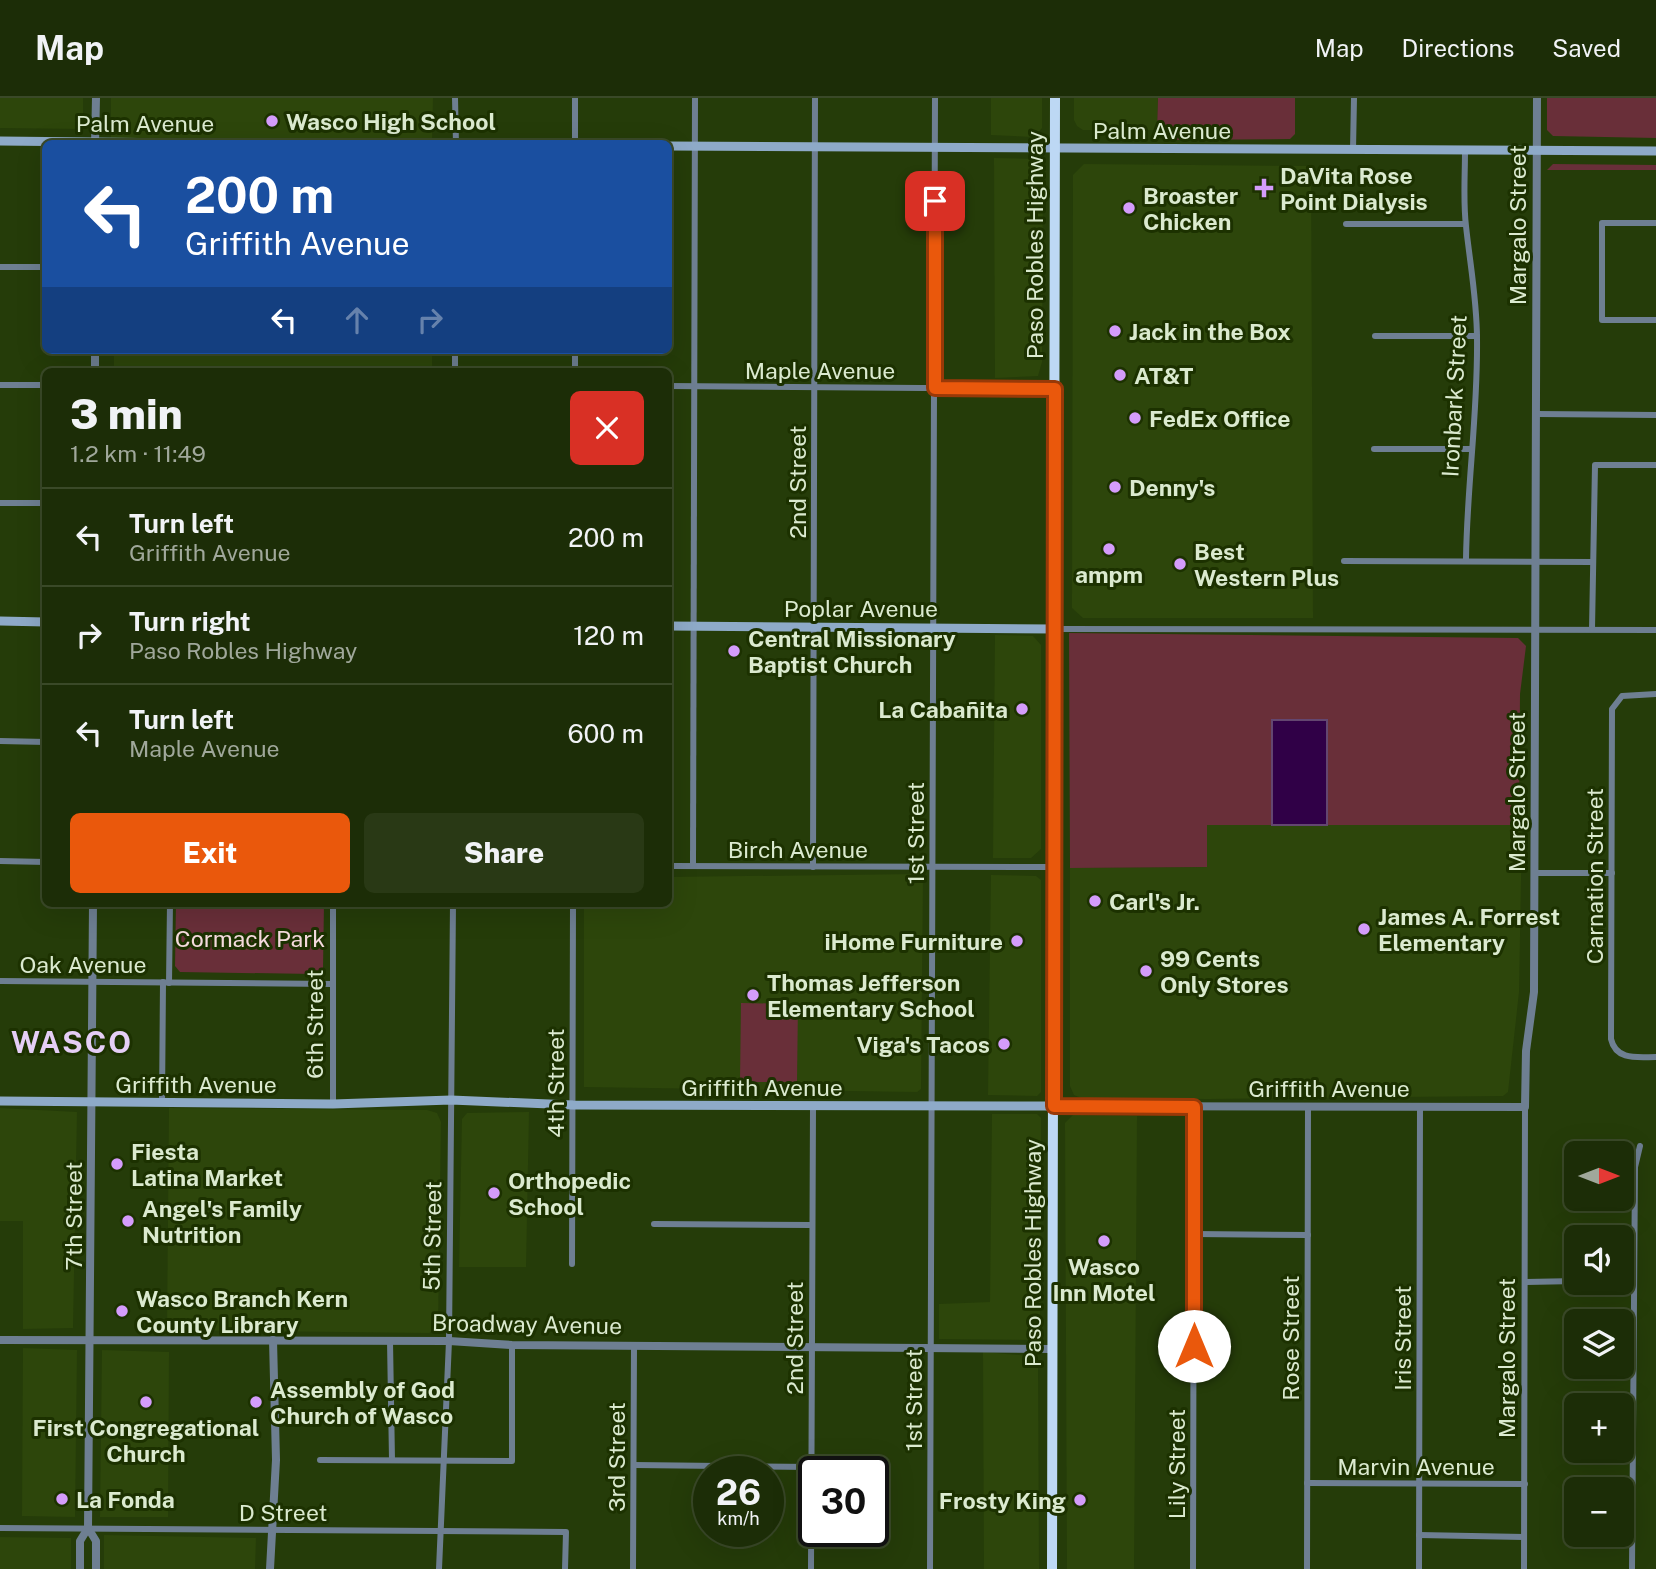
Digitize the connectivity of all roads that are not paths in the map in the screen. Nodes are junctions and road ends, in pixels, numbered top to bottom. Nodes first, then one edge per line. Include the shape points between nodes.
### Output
1 (96, 98) edge
2 (455, 98) edge
3 (575, 98) edge
4 (695, 98) edge
5 (815, 98) edge
6 (935, 98) edge
7 (1055, 98) edge
8 (1354, 98) edge
9 (1537, 98) edge
10 (96, 140) edge
11 (456, 140) edge
12 (575, 140) edge
13 (0, 141) edge
14 (42, 142) edge
15 (672, 146) edge
16 (695, 146) junction
17 (816, 147) junction
18 (936, 148) junction
19 (1055, 149) junction
20 (1353, 150) junction
21 (1465, 151) junction
22 (1537, 151) junction
23 (1656, 151) edge
24 (1656, 223) edge
25 (1346, 224) dead end
26 (1465, 224) junction
27 (0, 267) edge
28 (42, 267) edge
29 (1656, 320) edge
30 (1375, 336) dead end
31 (1477, 336) junction
32 (0, 385) edge
33 (42, 385) edge
34 (672, 386) edge
35 (695, 386) junction
36 (815, 387) junction
37 (935, 388) junction
38 (1055, 389) junction
39 (1537, 414) junction
40 (1656, 415) edge
41 (1374, 449) dead end
42 (1472, 449) junction
43 (1656, 465) edge
44 (0, 503) edge
45 (42, 503) edge
46 (1466, 559) junction
47 (1344, 561) dead end
48 (1537, 562) junction
49 (1593, 562) junction
50 (0, 621) edge
51 (42, 622) edge
52 (672, 626) edge
53 (694, 626) junction
54 (814, 627) junction
55 (933, 628) junction
56 (1054, 629) junction
57 (1536, 629) junction
58 (1592, 629) junction
59 (1656, 630) edge
60 (1656, 694) edge
61 (0, 741) edge
62 (42, 742) edge
63 (0, 861) edge
64 (42, 862) edge
65 (672, 866) edge
66 (693, 866) junction
67 (932, 866) junction
68 (813, 867) junction
69 (1054, 867) junction
70 (1534, 873) junction
71 (1612, 873) junction
72 (93, 907) edge
73 (170, 907) edge
74 (333, 907) edge
75 (453, 907) edge
76 (573, 907) edge
77 (0, 981) edge
78 (93, 982) junction
79 (166, 982) junction
80 (333, 984) junction
81 (1656, 1057) edge
82 (451, 1100) junction
83 (0, 1101) edge
84 (93, 1102) junction
85 (162, 1103) junction
86 (931, 1103) junction
87 (333, 1104) junction
88 (573, 1105) junction
89 (1054, 1106) junction
90 (813, 1107) junction
91 (1194, 1107) junction
92 (1308, 1107) junction
93 (1420, 1107) junction
94 (1524, 1107) junction
95 (1640, 1146) dead end
96 (654, 1224) dead end
97 (812, 1225) junction
98 (1194, 1234) junction
99 (1308, 1235) junction
100 (572, 1264) dead end
101 (1634, 1280) edge
102 (1564, 1281) edge
103 (1526, 1282) junction
104 (1634, 1295) edge
105 (90, 1339) junction
106 (0, 1340) edge
107 (273, 1340) junction
108 (390, 1341) junction
109 (449, 1341) junction
110 (512, 1345) junction
111 (634, 1346) junction
112 (812, 1347) junction
113 (931, 1348) junction
114 (1052, 1349) junction
115 (811, 1456) edge
116 (320, 1460) dead end
117 (391, 1460) junction
118 (443, 1461) junction
119 (634, 1465) junction
120 (798, 1467) edge
121 (1307, 1483) junction
122 (1419, 1484) junction
123 (1525, 1484) junction
124 (0, 1528) edge
125 (89, 1528) junction
126 (271, 1530) junction
127 (439, 1531) junction
128 (1419, 1535) junction
129 (1524, 1537) junction
130 (811, 1547) edge
131 (80, 1569) edge
132 (96, 1569) edge
133 (270, 1569) edge
134 (439, 1569) edge
135 (565, 1569) edge
136 (633, 1569) edge
137 (811, 1569) edge
138 (930, 1569) edge
139 (1052, 1569) edge
140 (1193, 1569) edge
141 (1307, 1569) edge
142 (1419, 1569) edge
143 (1524, 1569) edge
144 (1632, 1569) edge

1 - 10 street
2 - 11 street
3 - 12 street
4 - 16 street
5 - 17 street, 2nd Street
6 - 18 street, 1st Street
7 - 19 highway, Paso Robles Highway
8 - 20 street
9 - 22 street, Margalo Street
13 - 14 main road, Palm Avenue
15 - 16 main road, Palm Avenue
16 - 17 main road, Palm Avenue
16 - 35 street
17 - 18 main road, Palm Avenue
17 - 36 street, 2nd Street
18 - 19 main road, Palm Avenue
18 - 37 street, 1st Street
19 - 20 main road, Palm Avenue
19 - 38 highway, Paso Robles Highway
20 - 21 main road, Palm Avenue
21 - 22 main road, Palm Avenue
21 - 26 street, Ironbark Street
22 - 23 main road, Palm Avenue
22 - 39 street, Margalo Street
24 - 29 street via 1602,223 1602,320
25 - 26 street
26 - 31 street, Ironbark Street
27 - 28 street
30 - 31 street
31 - 42 street, Ironbark Street
32 - 33 street
34 - 35 street, Maple Avenue
35 - 36 street, Maple Avenue
35 - 53 street
36 - 37 street, Maple Avenue
36 - 54 street, 2nd Street
37 - 38 street, Maple Avenue
37 - 55 street, 1st Street
38 - 56 highway, Paso Robles Highway
39 - 40 street
39 - 48 street, Margalo Street
41 - 42 street
42 - 46 street, Ironbark Street
43 - 49 street via 1595,464
44 - 45 street
46 - 47 street
46 - 48 street
48 - 49 street
48 - 57 street, Margalo Street
49 - 58 street
50 - 51 main road
52 - 53 main road, Poplar Avenue
53 - 54 main road, Poplar Avenue
53 - 66 street
54 - 55 main road, Poplar Avenue
54 - 68 street, 2nd Street
55 - 56 main road, Poplar Avenue
55 - 67 street, 1st Street
56 - 57 street
56 - 69 highway, Paso Robles Highway
57 - 58 street
57 - 70 street, Margalo Street
58 - 59 street
60 - 71 street, Carnation Street via 1628,694 1612,709
61 - 62 street
63 - 64 street
65 - 66 street, Birch Avenue
66 - 68 street, Birch Avenue
67 - 68 street, Birch Avenue
67 - 69 street, Birch Avenue
67 - 86 street, 1st Street
69 - 89 highway, Paso Robles Highway
70 - 71 street
70 - 94 street, Margalo Street via 1534,992
71 - 81 street, Carnation Street via 1611,1039 1617,1052
72 - 78 street, 7th Street
73 - 79 street
74 - 80 street, 6th Street
75 - 82 street, 5th Street
76 - 88 street, 4th Street
77 - 78 street, Oak Avenue
78 - 79 street, Oak Avenue
78 - 84 street, 7th Street
79 - 80 street, Oak Avenue
79 - 85 street
80 - 87 street, 6th Street
82 - 87 main road, Griffith Avenue
82 - 88 main road, Griffith Avenue
82 - 109 street, 5th Street
83 - 84 main road, Griffith Avenue
84 - 85 main road, Griffith Avenue
84 - 105 street, 7th Street
85 - 87 main road, Griffith Avenue
86 - 89 main road, Griffith Avenue
86 - 90 main road, Griffith Avenue
86 - 113 street, 1st Street
88 - 90 main road, Griffith Avenue
88 - 100 street, 4th Street
89 - 91 street, Griffith Avenue
89 - 114 highway, Paso Robles Highway
90 - 97 street, 2nd Street
91 - 92 street, Griffith Avenue
91 - 98 street, Lily Street
92 - 93 street, Griffith Avenue
92 - 99 street, Rose Street
93 - 94 street, Griffith Avenue
93 - 122 street, Iris Street
94 - 103 street, Margalo Street
95 - 101 street via 1635,1167
96 - 97 street
97 - 112 street, 2nd Street
98 - 99 street
98 - 140 street, Lily Street
99 - 121 street, Rose Street
102 - 103 street
103 - 123 street, Margalo Street
104 - 144 street
105 - 106 street, Broadway Avenue
105 - 107 street, Broadway Avenue
105 - 125 street, 7th Street
107 - 108 street, Broadway Avenue
107 - 126 street via 276,1460
108 - 109 street, Broadway Avenue
108 - 117 street
109 - 110 street, Broadway Avenue
109 - 118 street, 5th Street
110 - 111 street, Broadway Avenue
110 - 118 street via 512,1461
111 - 112 street, Broadway Avenue
111 - 119 street, 3rd Street
112 - 113 street, Broadway Avenue
112 - 115 street, 2nd Street
113 - 114 street, Broadway Avenue
113 - 138 street, 1st Street
114 - 139 highway, Paso Robles Highway
116 - 117 street
117 - 118 street
118 - 127 street, 5th Street
119 - 120 street
119 - 136 street, 3rd Street
121 - 122 street, Marvin Avenue
121 - 141 street, Rose Street
122 - 123 street, Marvin Avenue
122 - 128 street, Iris Street
123 - 129 street, Margalo Street
124 - 125 street, D Street
125 - 126 street, D Street
125 - 131 street, 7th Street via 80,1541
125 - 132 street, 7th Street via 96,1541
126 - 127 street, D Street
126 - 133 street
127 - 134 street, 5th Street
127 - 135 street, D Street via 566,1532
128 - 129 street
128 - 142 street, Iris Street
129 - 143 street, Margalo Street
130 - 137 street, 2nd Street

